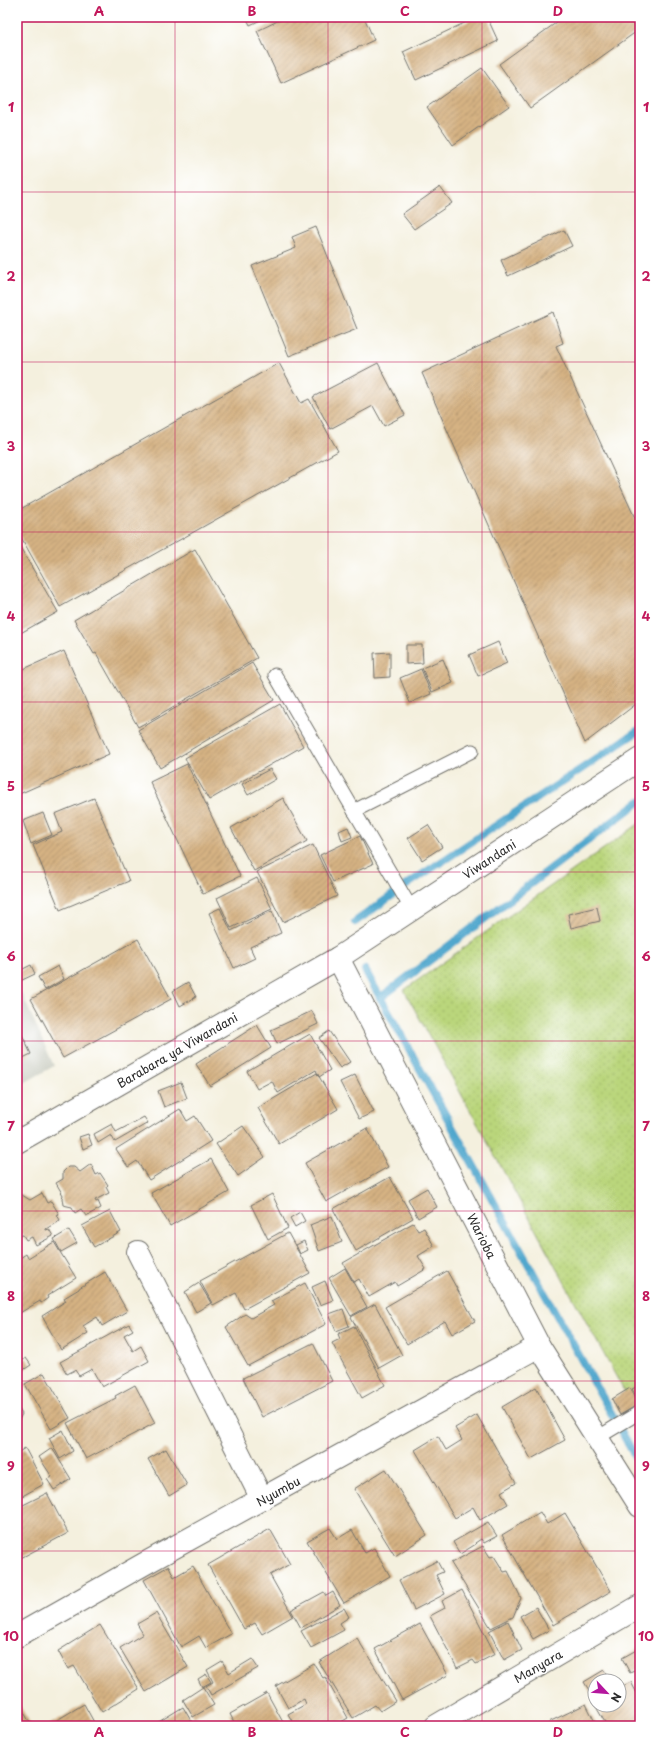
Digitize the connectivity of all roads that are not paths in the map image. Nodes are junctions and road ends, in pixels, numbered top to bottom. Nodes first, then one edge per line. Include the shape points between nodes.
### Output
1 (275, 675) dead end
2 (472, 751) dead end
3 (640, 759) edge
4 (354, 811) junction
5 (412, 910) junction
6 (338, 958) junction
7 (17, 1142) edge
8 (138, 1252) dead end
9 (539, 1346) junction
10 (640, 1412) edge
11 (597, 1438) junction
12 (262, 1499) junction
13 (640, 1506) edge
14 (640, 1606) edge
15 (17, 1636) edge
16 (436, 1726) edge

1 - 4 lane
2 - 4 lane
3 - 5 street, Viwandani
4 - 5 lane
5 - 6 street, Viwandani
6 - 7 street, Barabara ya Viwandani
6 - 9 street, Warioba
8 - 12 street
9 - 11 street, Warioba
9 - 12 street, Nyumbu
10 - 11 lane
11 - 13 street, Warioba
12 - 15 street, Nyumbu
14 - 16 street, Manyara

